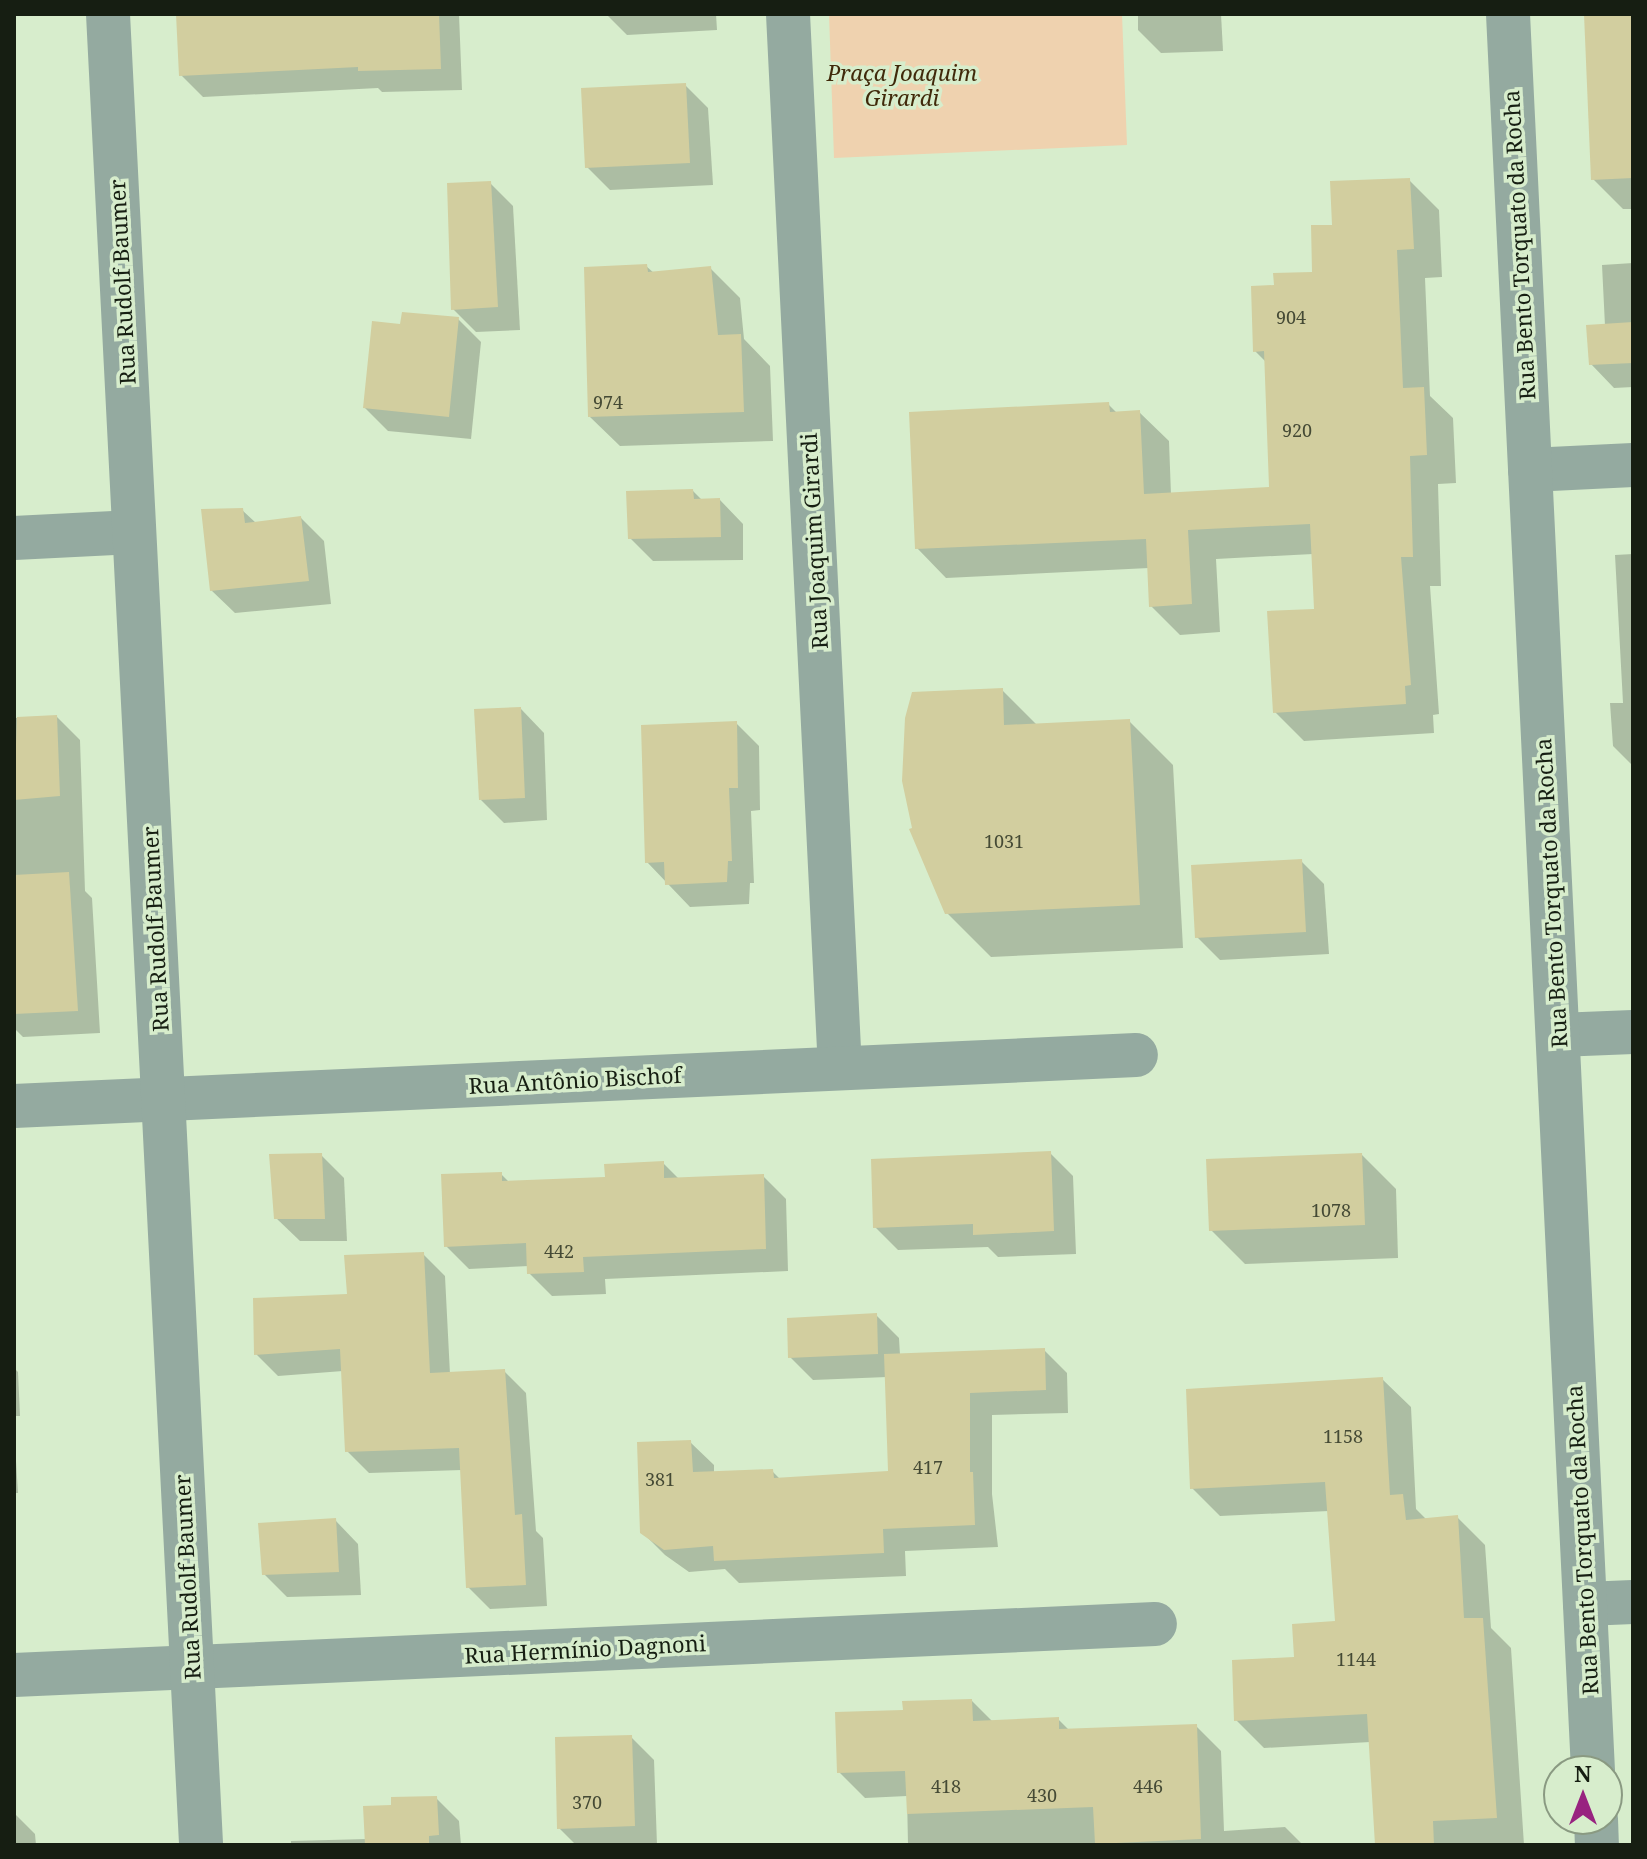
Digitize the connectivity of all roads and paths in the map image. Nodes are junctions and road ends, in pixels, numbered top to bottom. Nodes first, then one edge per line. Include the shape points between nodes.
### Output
1 (108, 14) edge
2 (788, 14) edge
3 (1508, 14) edge
4 (1633, 465) edge
5 (1530, 470) junction
6 (134, 532) junction
7 (14, 538) edge
8 (1633, 1032) edge
9 (1558, 1035) junction
10 (1136, 1055) dead end
11 (840, 1068) junction
12 (163, 1099) junction
13 (14, 1106) edge
14 (1633, 1602) edge
15 (1585, 1604) junction
16 (1155, 1624) dead end
17 (192, 1667) junction
18 (14, 1675) edge
19 (1592, 1755) edge
20 (201, 1845) edge

1 - 6 street, Rua Rudolf Baumer
2 - 11 street, Rua Joaquim Girardi
3 - 5 street, Rua Bento Torquato da Rocha
4 - 5 street
5 - 9 street, Rua Bento Torquato da Rocha
6 - 7 street
6 - 12 street, Rua Rudolf Baumer
8 - 9 street
9 - 15 street, Rua Bento Torquato da Rocha
10 - 11 street, Rua Antônio Bischof
11 - 12 street, Rua Antônio Bischof
12 - 13 street, Rua Antônio Bischof
12 - 17 street, Rua Rudolf Baumer
14 - 15 street
15 - 19 street, Rua Bento Torquato da Rocha
16 - 17 street, Rua Hermínio Dagnoni
17 - 18 street, Rua Hermínio Dagnoni
17 - 20 street, Rua Rudolf Baumer

